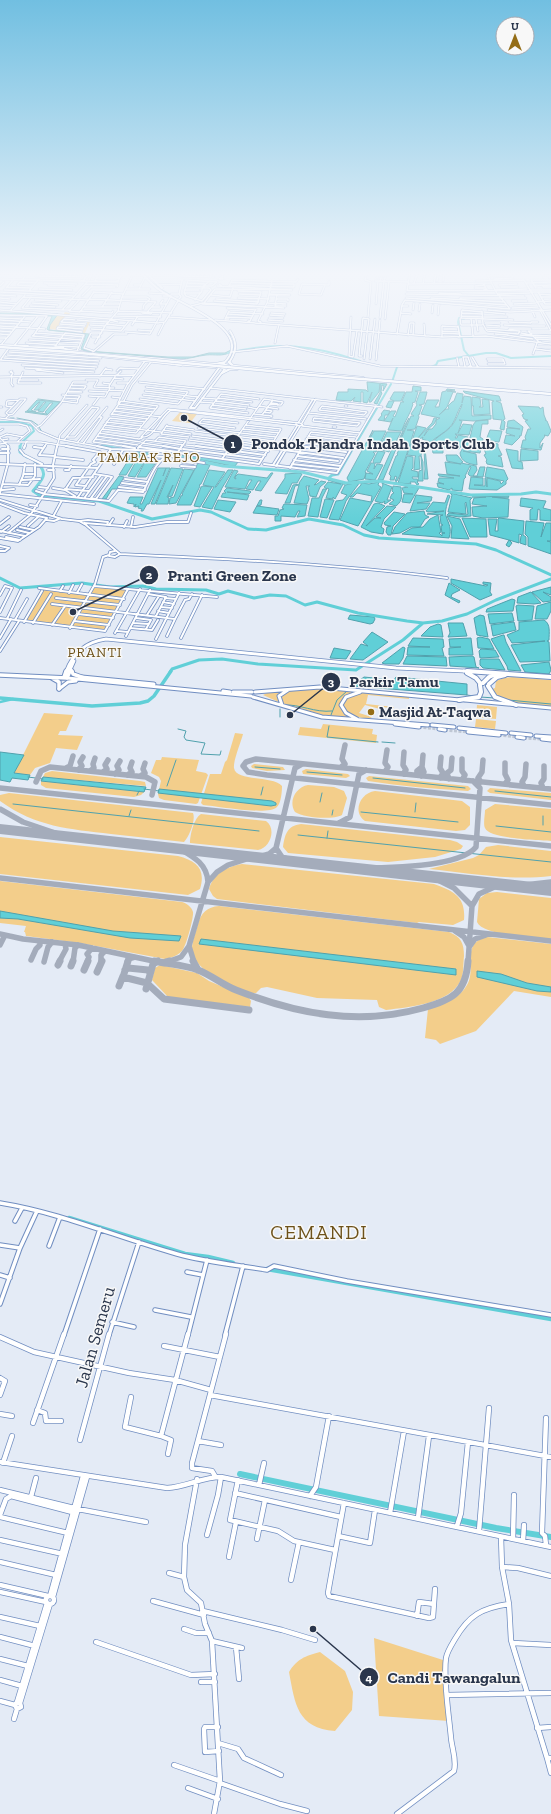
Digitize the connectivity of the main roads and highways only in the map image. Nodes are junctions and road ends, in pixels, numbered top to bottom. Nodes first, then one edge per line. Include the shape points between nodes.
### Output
1 (92, 357) edge
2 (117, 357) edge
3 (120, 357) junction
4 (121, 357) edge
5 (123, 357) edge
6 (231, 357) edge
7 (145, 360) junction
8 (227, 363) junction
9 (217, 367) junction
10 (225, 369) junction
11 (222, 373) junction
12 (332, 377) junction
13 (363, 378) junction
14 (551, 393) edge
15 (194, 402) junction
16 (199, 403) junction
17 (186, 411) road end
18 (192, 412) road end
19 (75, 655) junction
20 (71, 669) junction
21 (464, 671) junction
22 (0, 674) edge
23 (495, 674) junction
24 (505, 675) junction
25 (48, 676) junction
26 (66, 677) junction
27 (84, 678) road end
28 (551, 678) edge
29 (481, 684) junction
30 (59, 689) road end
31 (458, 700) road end
32 (516, 705) road end

1 - 7 main road
2 - 3 highway, bridge
3 - 9 highway, bridge
3 - 12 highway, bridge
4 - 13 highway, bridge
5 - 7 main road
6 - 8 main road
7 - 8 main road
7 - 9 main road
7 - 9 main road
8 - 9 main road
8 - 10 main road via 228,368
8 - 13 highway, bridge via 233,366
9 - 10 main road
9 - 15 main road
10 - 11 main road
11 - 12 highway, bridge via 232,369
11 - 16 main road
12 - 14 highway, bridge
13 - 14 highway, bridge
15 - 16 main road via 190,409 194,409
15 - 17 main road
16 - 18 main road
19 - 20 main road
19 - 21 main road via 87,643 110,639 374,666
19 - 26 main road
20 - 26 main road
20 - 27 main road via 73,674
21 - 23 highway
21 - 29 highway
22 - 25 main road
22 - 26 main road
23 - 24 highway
23 - 28 highway
23 - 29 highway
24 - 28 highway
24 - 32 highway via 489,685 496,698
25 - 26 main road
25 - 30 main road via 59,682
29 - 31 highway via 478,696

